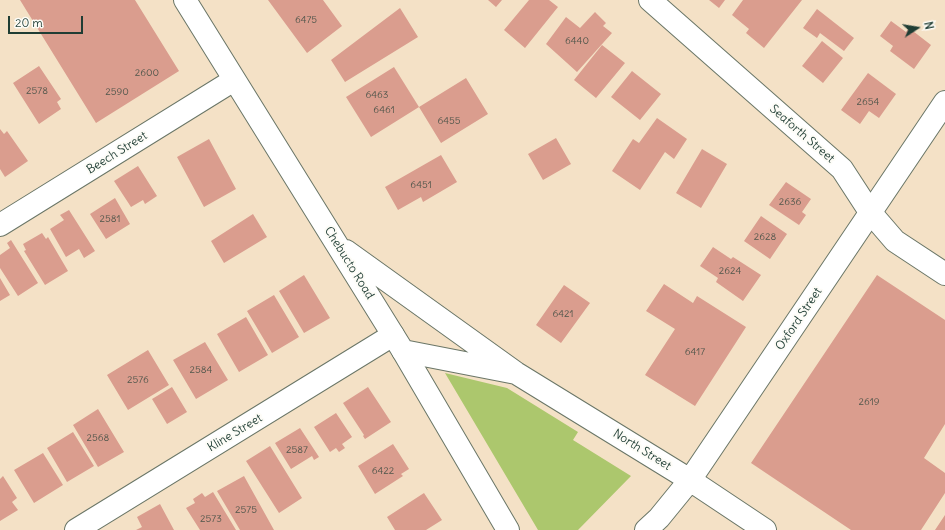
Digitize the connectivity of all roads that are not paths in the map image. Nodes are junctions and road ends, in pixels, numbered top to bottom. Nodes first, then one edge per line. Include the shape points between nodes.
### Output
1 (185, 0) edge
2 (650, 0) edge
3 (234, 80) junction
4 (945, 102) edge
5 (870, 212) junction
6 (0, 225) edge
7 (339, 246) junction
8 (945, 274) edge
9 (398, 343) junction
10 (516, 373) junction
11 (690, 480) junction
12 (76, 530) edge
13 (508, 530) edge
14 (646, 530) edge
15 (765, 530) edge

1 - 3 main road, Chebucto Road
2 - 5 main road, Seaforth Street via 842,169
3 - 6 main road, Beech Street
3 - 7 main road, Chebucto Road
4 - 5 main road, Oxford Street
5 - 8 main road, Seaforth Street via 895,241
5 - 11 main road, Oxford Street
7 - 9 main road, Chebucto Road
7 - 10 main road, North Street
9 - 10 main road, North Street
9 - 12 main road, Kline Street
9 - 13 main road, Chebucto Road
10 - 11 main road, North Street
11 - 14 main road, Oxford Street
11 - 15 main road, North Street

